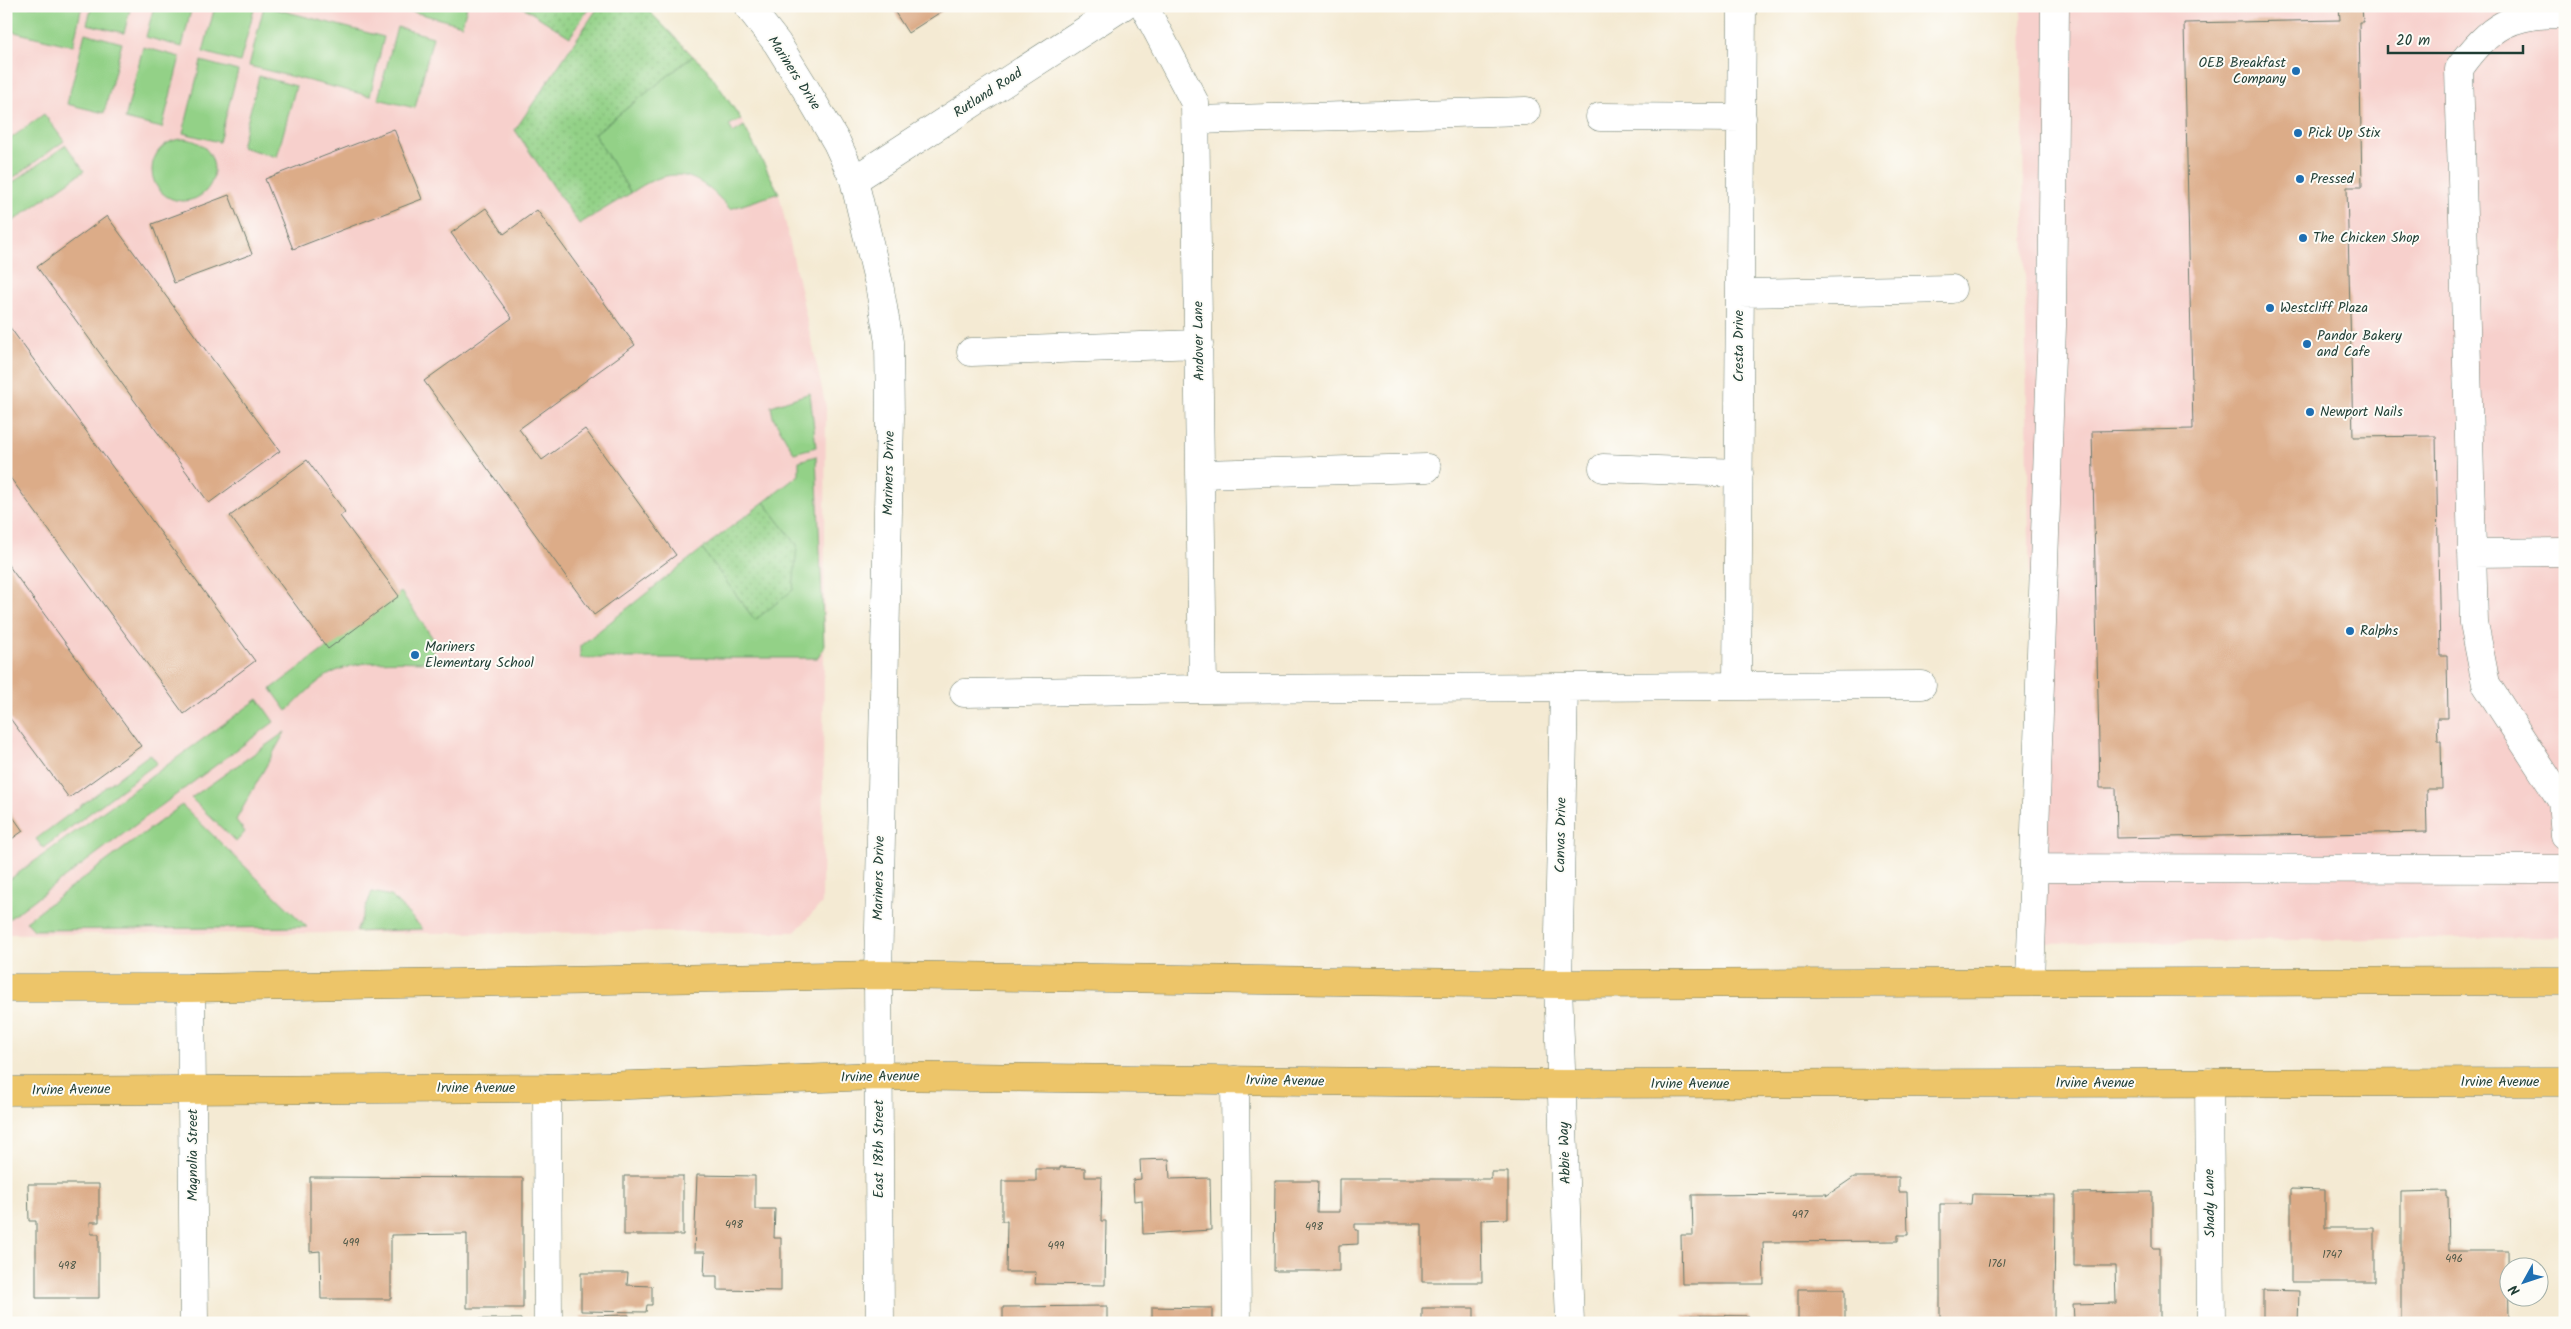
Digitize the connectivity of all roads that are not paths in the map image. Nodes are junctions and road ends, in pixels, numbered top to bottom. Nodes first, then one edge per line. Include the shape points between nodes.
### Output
1 (748, 6) edge
2 (1123, 6) edge
3 (1144, 6) edge
4 (1742, 6) edge
5 (2055, 6) edge
6 (2565, 14) edge
7 (1526, 111) dead end
8 (1600, 117) dead end
9 (1742, 118) junction
10 (1196, 120) junction
11 (854, 180) junction
12 (1952, 289) dead end
13 (1740, 293) junction
14 (1199, 344) junction
15 (971, 352) dead end
16 (1427, 468) dead end
17 (1603, 468) dead end
18 (1738, 473) junction
19 (1200, 474) junction
20 (2565, 552) edge
21 (2472, 553) junction
22 (1922, 685) dead end
23 (1737, 686) junction
24 (1564, 687) junction
25 (1203, 689) junction
26 (964, 693) dead end
27 (2565, 836) edge
28 (2034, 868) junction
29 (2565, 869) edge
30 (878, 975) junction
31 (2030, 981) junction
32 (2565, 981) edge
33 (1558, 984) junction
34 (6, 988) edge
35 (192, 988) junction
36 (878, 1076) junction
37 (1235, 1080) junction
38 (2209, 1082) junction
39 (2565, 1082) edge
40 (1563, 1084) junction
41 (547, 1088) junction
42 (192, 1089) junction
43 (6, 1091) edge
44 (194, 1323) edge
45 (548, 1323) edge
46 (880, 1323) edge
47 (1237, 1323) edge
48 (1570, 1323) edge
49 (2211, 1323) edge

1 - 11 street, Mariners Drive via 806,88
2 - 11 street, Rutland Road
3 - 10 street, Andover Lane via 1195,103
4 - 9 street, Cresta Drive
5 - 28 street via 2052,326
6 - 21 street via 2541,14 2502,24 2476,44 2459,69
7 - 10 street
8 - 9 street
9 - 13 street, Cresta Drive
10 - 14 street, Andover Lane
11 - 30 street, Mariners Drive via 889,342
12 - 13 street
13 - 18 street, Cresta Drive
14 - 15 street
14 - 19 street, Andover Lane
16 - 19 street
17 - 18 street
18 - 23 street, Cresta Drive
19 - 25 street, Andover Lane
20 - 21 street
21 - 27 street via 2474,623 2486,684 2562,801
22 - 23 street
23 - 24 street
24 - 25 street
24 - 33 street, Canvas Drive
25 - 26 street
28 - 29 street
28 - 31 street
30 - 33 main road
30 - 35 main road
30 - 36 street, East 18th Street
31 - 32 main road
31 - 33 main road
33 - 40 street, Abbie Way
34 - 35 main road
35 - 42 street, Magnolia Street
36 - 37 main road, Irvine Avenue
36 - 41 main road, Irvine Avenue
36 - 46 street, East 18th Street
37 - 40 main road, Irvine Avenue
37 - 47 street
38 - 39 main road, Irvine Avenue
38 - 40 main road, Irvine Avenue
38 - 49 street, Shady Lane
40 - 48 street, Abbie Way
41 - 42 main road, Irvine Avenue
41 - 45 street
42 - 43 main road, Irvine Avenue
42 - 44 street, Magnolia Street

